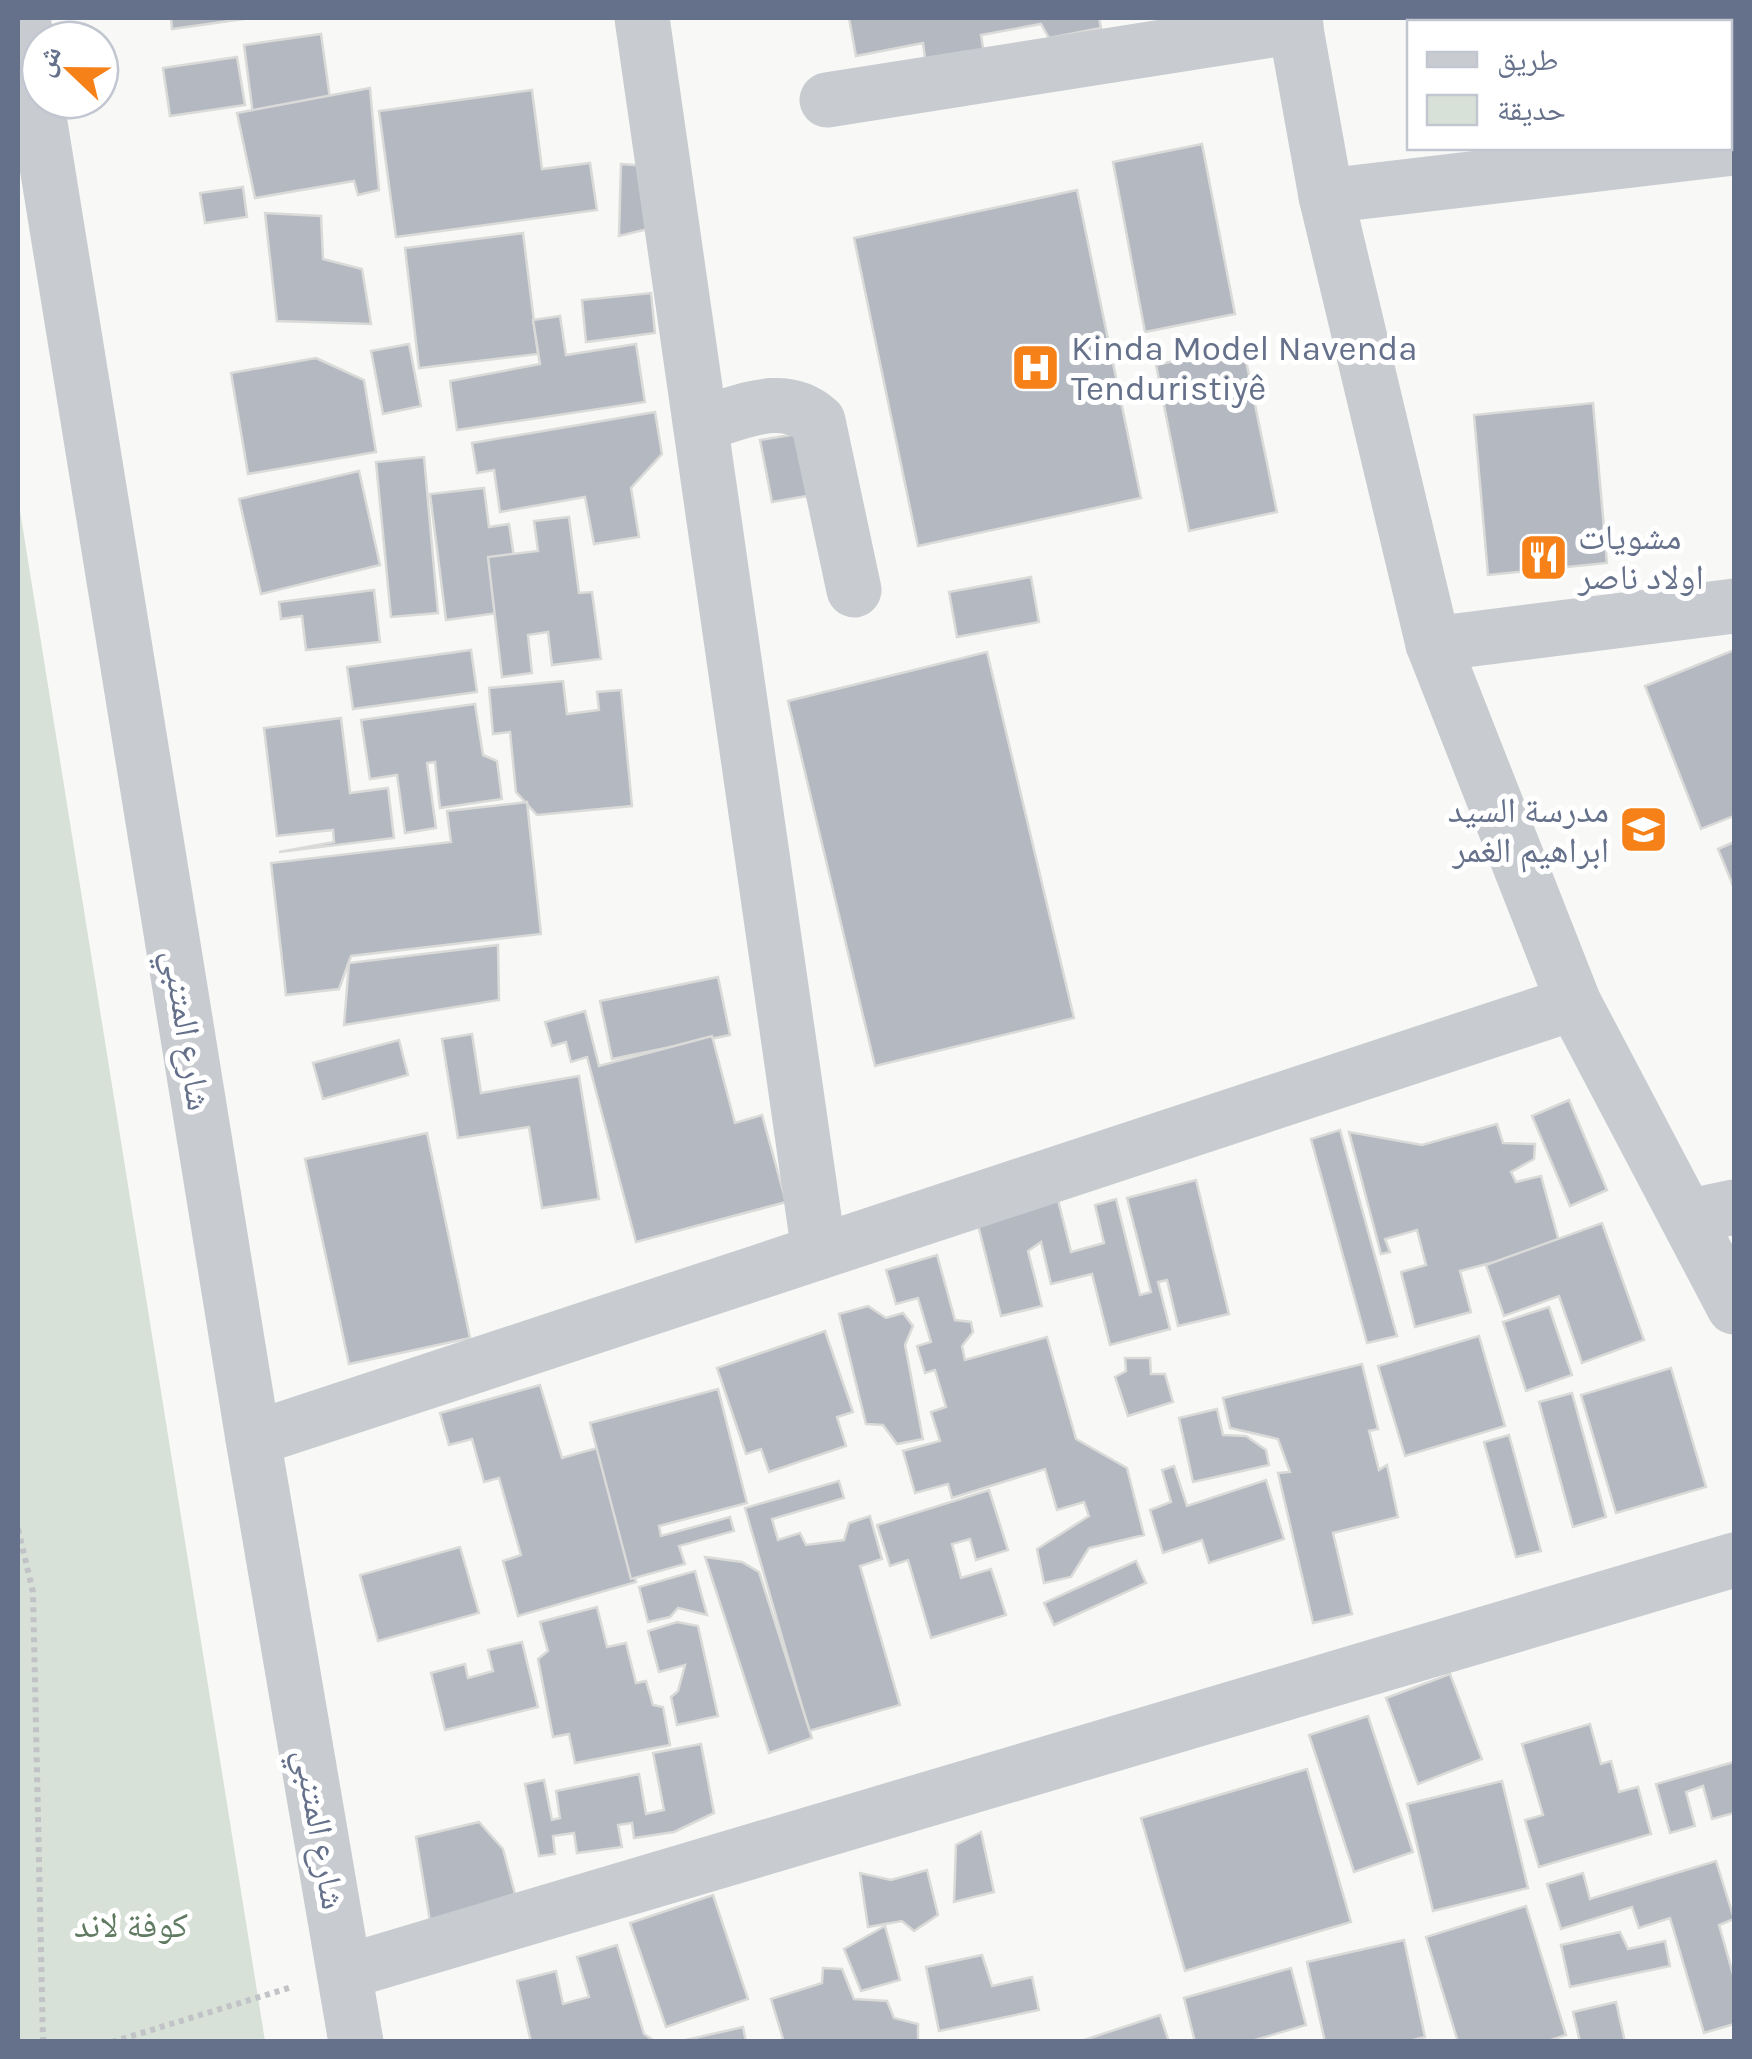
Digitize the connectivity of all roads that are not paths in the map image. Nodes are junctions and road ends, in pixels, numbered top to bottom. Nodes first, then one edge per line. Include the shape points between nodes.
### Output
1 (24, 18) edge
2 (642, 18) edge
3 (1295, 22) edge
4 (826, 100) dead end
5 (1717, 150) edge
6 (1326, 196) junction
7 (701, 424) junction
8 (854, 590) dead end
9 (1734, 606) edge
10 (1433, 644) junction
11 (1574, 1003) junction
12 (1711, 1212) edge
13 (819, 1252) junction
14 (1734, 1307) edge
15 (253, 1439) junction
16 (1734, 1560) edge
17 (345, 1972) junction
18 (356, 2042) edge

1 - 15 street, شارع المتنبي
2 - 7 street
3 - 4 street
3 - 6 street
5 - 6 street
6 - 10 street
7 - 8 street via 782,402 818,420
7 - 13 street
9 - 10 street
10 - 11 street
11 - 12 street
11 - 13 street
12 - 14 street
13 - 15 street
15 - 17 street, شارع المتنبي
16 - 17 street
17 - 18 street, شارع المتنبي

